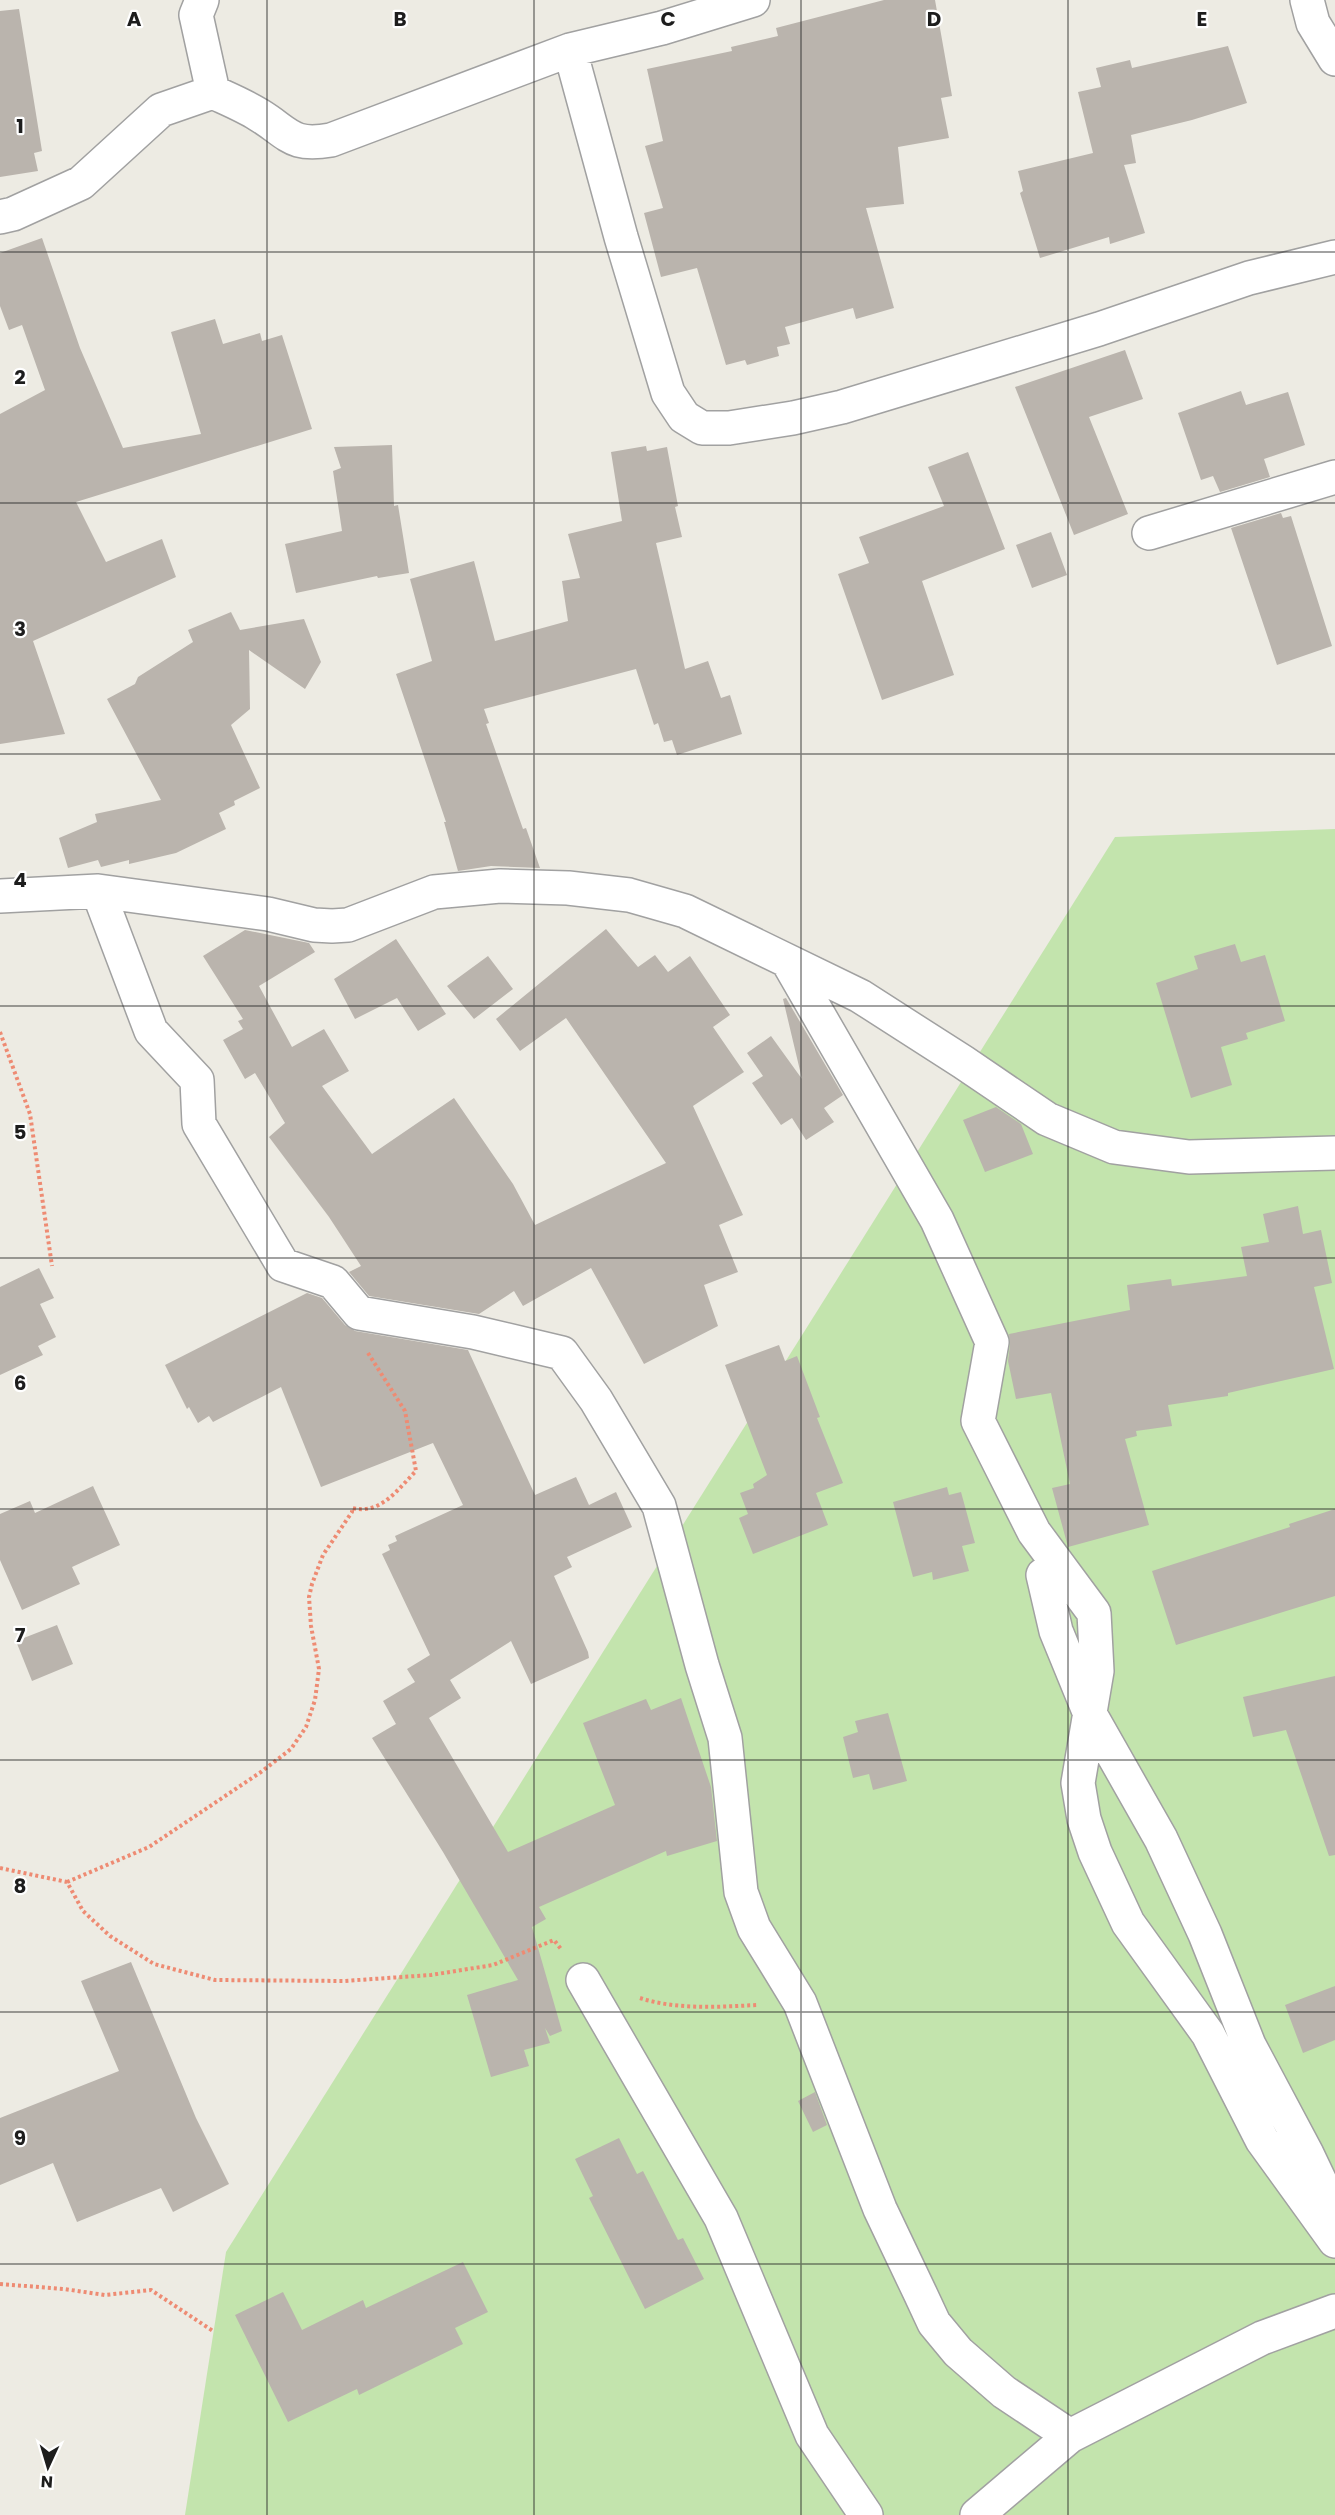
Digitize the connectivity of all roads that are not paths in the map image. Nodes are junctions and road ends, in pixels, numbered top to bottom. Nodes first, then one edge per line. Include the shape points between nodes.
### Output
1 (202, 0) edge
2 (753, 0) edge
3 (1307, 0) edge
4 (570, 50) junction
5 (1335, 59) edge
6 (213, 92) junction
7 (0, 217) edge
8 (1335, 257) edge
9 (1335, 477) edge
10 (1149, 533) dead end
11 (98, 891) junction
12 (0, 896) edge
13 (788, 962) junction
14 (1335, 1153) edge
15 (1043, 1575) dead end
16 (1089, 1714) junction
17 (583, 1980) road end
18 (1335, 2213) edge
19 (1335, 2241) edge
20 (1335, 2311) edge
21 (1070, 2436) junction
22 (866, 2515) edge
23 (977, 2515) edge

1 - 6 street via 196,15
2 - 4 street via 662,28
3 - 5 street via 1313,23
4 - 6 street via 331,140 313,143 296,141 260,116
4 - 8 street via 668,393 684,417 702,428 729,428 842,407 1099,329 1249,278
6 - 7 street via 161,110 81,183
9 - 10 street
11 - 12 street
11 - 13 street via 332,926 348,925 434,892 500,886 568,888 629,896 685,911
11 - 21 street via 151,1031 197,1080 199,1124 283,1265 333,1282 359,1313 473,1332 562,1353 596,1400 658,1506 725,1738 741,1892 754,1928 800,2003 880,2209 934,2323 958,2352 1004,2392
13 - 14 street via 860,996 1047,1119 1114,1147 1189,1158
13 - 16 street via 937,1220 992,1342 978,1421 1034,1532 1094,1613 1097,1671
15 - 16 street via 1056,1631
16 - 18 street via 1161,1839 1249,2044
16 - 19 street via 1078,1783 1084,1819 1128,1923 1208,2034 1262,2140
17 - 22 street via 721,2218 812,2435
20 - 21 street via 1262,2338
21 - 23 street

